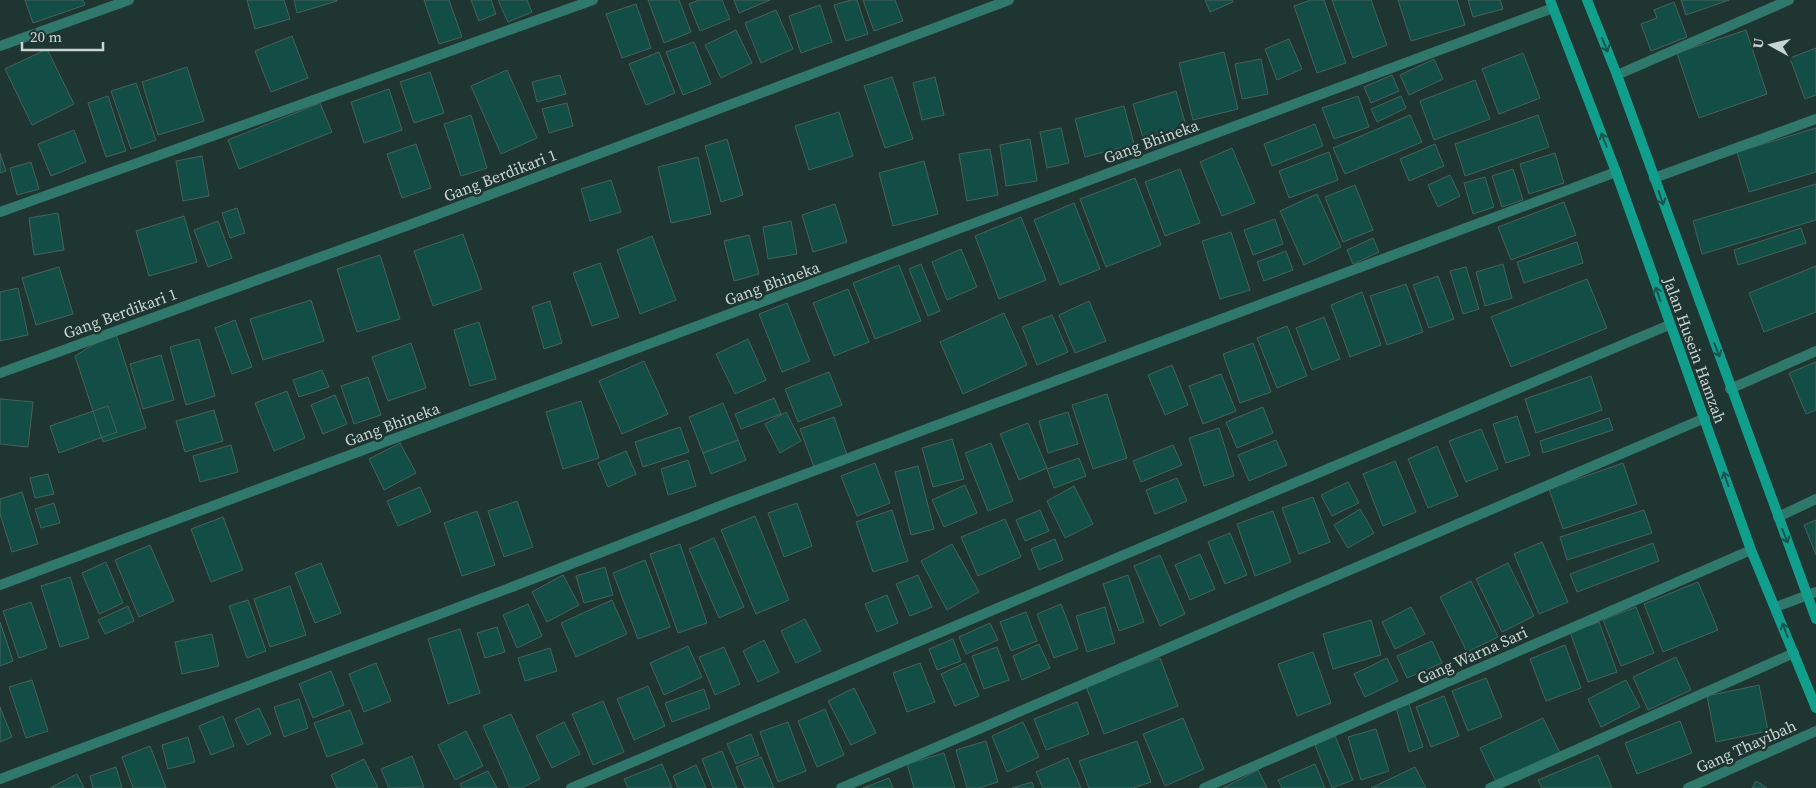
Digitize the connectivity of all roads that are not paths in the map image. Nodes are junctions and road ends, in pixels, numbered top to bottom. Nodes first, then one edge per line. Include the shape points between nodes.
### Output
1 (129, 0) edge
2 (593, 0) edge
3 (1009, 0) edge
4 (1587, 0) edge
5 (1789, 0) edge
6 (1552, 4) edge
7 (0, 46) edge
8 (1616, 75) junction
9 (1816, 119) edge
10 (1616, 172) junction
11 (1654, 178) junction
12 (0, 212) edge
13 (1669, 325) junction
14 (1816, 351) edge
15 (0, 373) edge
16 (1730, 389) junction
17 (1705, 418) junction
18 (1816, 499) edge
19 (1778, 517) junction
20 (1751, 550) junction
21 (0, 585) edge
22 (1812, 593) edge
23 (1776, 607) junction
24 (1816, 619) edge
25 (1794, 653) junction
26 (1816, 708) edge
27 (1816, 731) edge
28 (0, 779) edge
29 (571, 788) edge
30 (841, 788) edge
31 (1204, 788) edge
32 (1490, 788) edge
33 (1688, 788) edge

1 - 7 street
2 - 12 street
3 - 15 street, Gang Berdikari 1 via 409,225
4 -> 8 street, Jalan Husein Hamzah
5 - 8 street
10 -> 6 street, Jalan Husein Hamzah
6 - 21 street, Gang Bhineka
8 - 11 street, Jalan Husein Hamzah
9 - 11 street
13 -> 10 street, Jalan Husein Hamzah
10 - 28 street via 734,500
11 -> 16 street, Jalan Husein Hamzah
13 - 17 street, Jalan Husein Hamzah
13 - 29 street
14 - 16 street
16 - 19 street, Jalan Husein Hamzah
20 -> 17 street, Jalan Husein Hamzah
17 - 30 street
18 - 19 street
19 -> 22 street, Jalan Husein Hamzah
20 - 23 street, Jalan Husein Hamzah
20 - 31 street, Gang Warna Sari
22 - 23 street
22 - 24 street, Jalan Husein Hamzah
25 -> 23 street, Jalan Husein Hamzah
25 - 26 street, Jalan Husein Hamzah
25 - 32 street
27 - 33 street, Gang Thayibah

